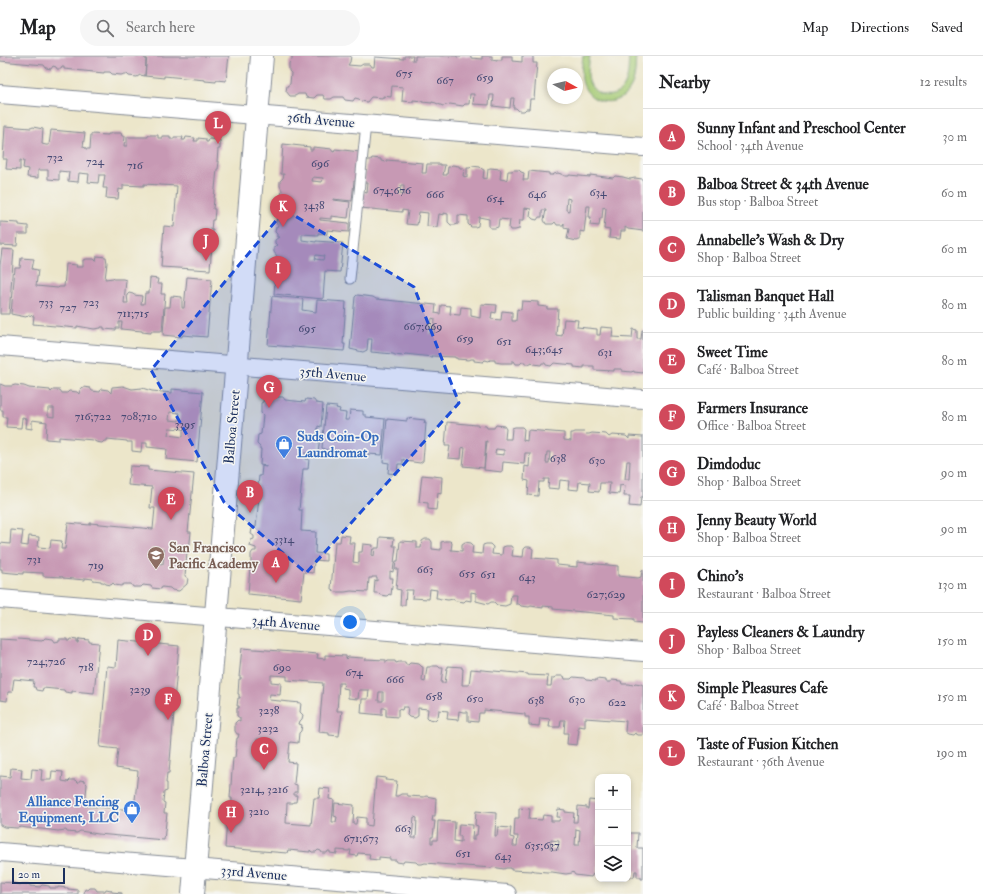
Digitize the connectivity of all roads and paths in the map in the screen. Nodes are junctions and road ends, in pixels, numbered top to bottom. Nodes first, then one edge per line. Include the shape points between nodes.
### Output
1 (262, 56) edge
2 (0, 94) edge
3 (257, 115) junction
4 (366, 124) junction
5 (643, 147) edge
6 (350, 279) dead end
7 (0, 346) edge
8 (237, 366) junction
9 (643, 399) edge
10 (0, 599) edge
11 (216, 617) junction
12 (643, 652) edge
13 (0, 852) edge
14 (195, 868) junction
15 (193, 894) edge
16 (507, 894) edge

1 - 3 street, Balboa Street
2 - 3 street, 36th Avenue
3 - 4 street, 36th Avenue
3 - 8 street, Balboa Street
4 - 5 street, 36th Avenue
4 - 6 lane
7 - 8 street, 35th Avenue
8 - 9 street, 35th Avenue
8 - 11 street, Balboa Street
10 - 11 street, 34th Avenue
11 - 12 street, 34th Avenue
11 - 14 street, Balboa Street
13 - 14 street, 33rd Avenue
14 - 15 street, Balboa Street
14 - 16 street, 33rd Avenue

